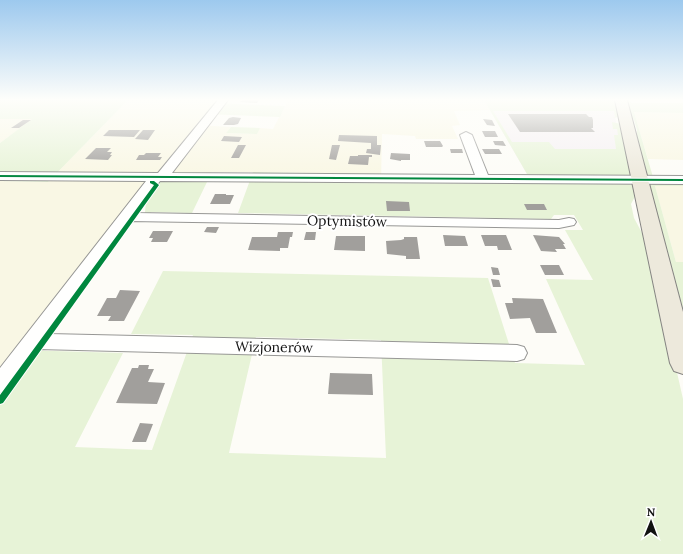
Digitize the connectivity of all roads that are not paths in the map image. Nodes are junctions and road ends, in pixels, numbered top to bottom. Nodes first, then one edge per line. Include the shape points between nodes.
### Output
1 (202, 126) edge
2 (627, 126) edge
3 (466, 135) dead end
4 (0, 176) edge
5 (159, 177) junction
6 (483, 179) junction
7 (640, 179) junction
8 (683, 180) edge
9 (126, 216) junction
10 (569, 222) dead end
11 (32, 341) junction
12 (517, 353) dead end
13 (683, 363) edge
14 (0, 384) edge

1 - 5 street
2 - 7 main road
3 - 6 street
4 - 5 street
5 - 6 street
5 - 9 street
6 - 7 street
7 - 8 street
7 - 13 main road
9 - 10 street, Optymistów via 445,223
9 - 11 street
11 - 12 street, Wizjonerów
11 - 14 street

